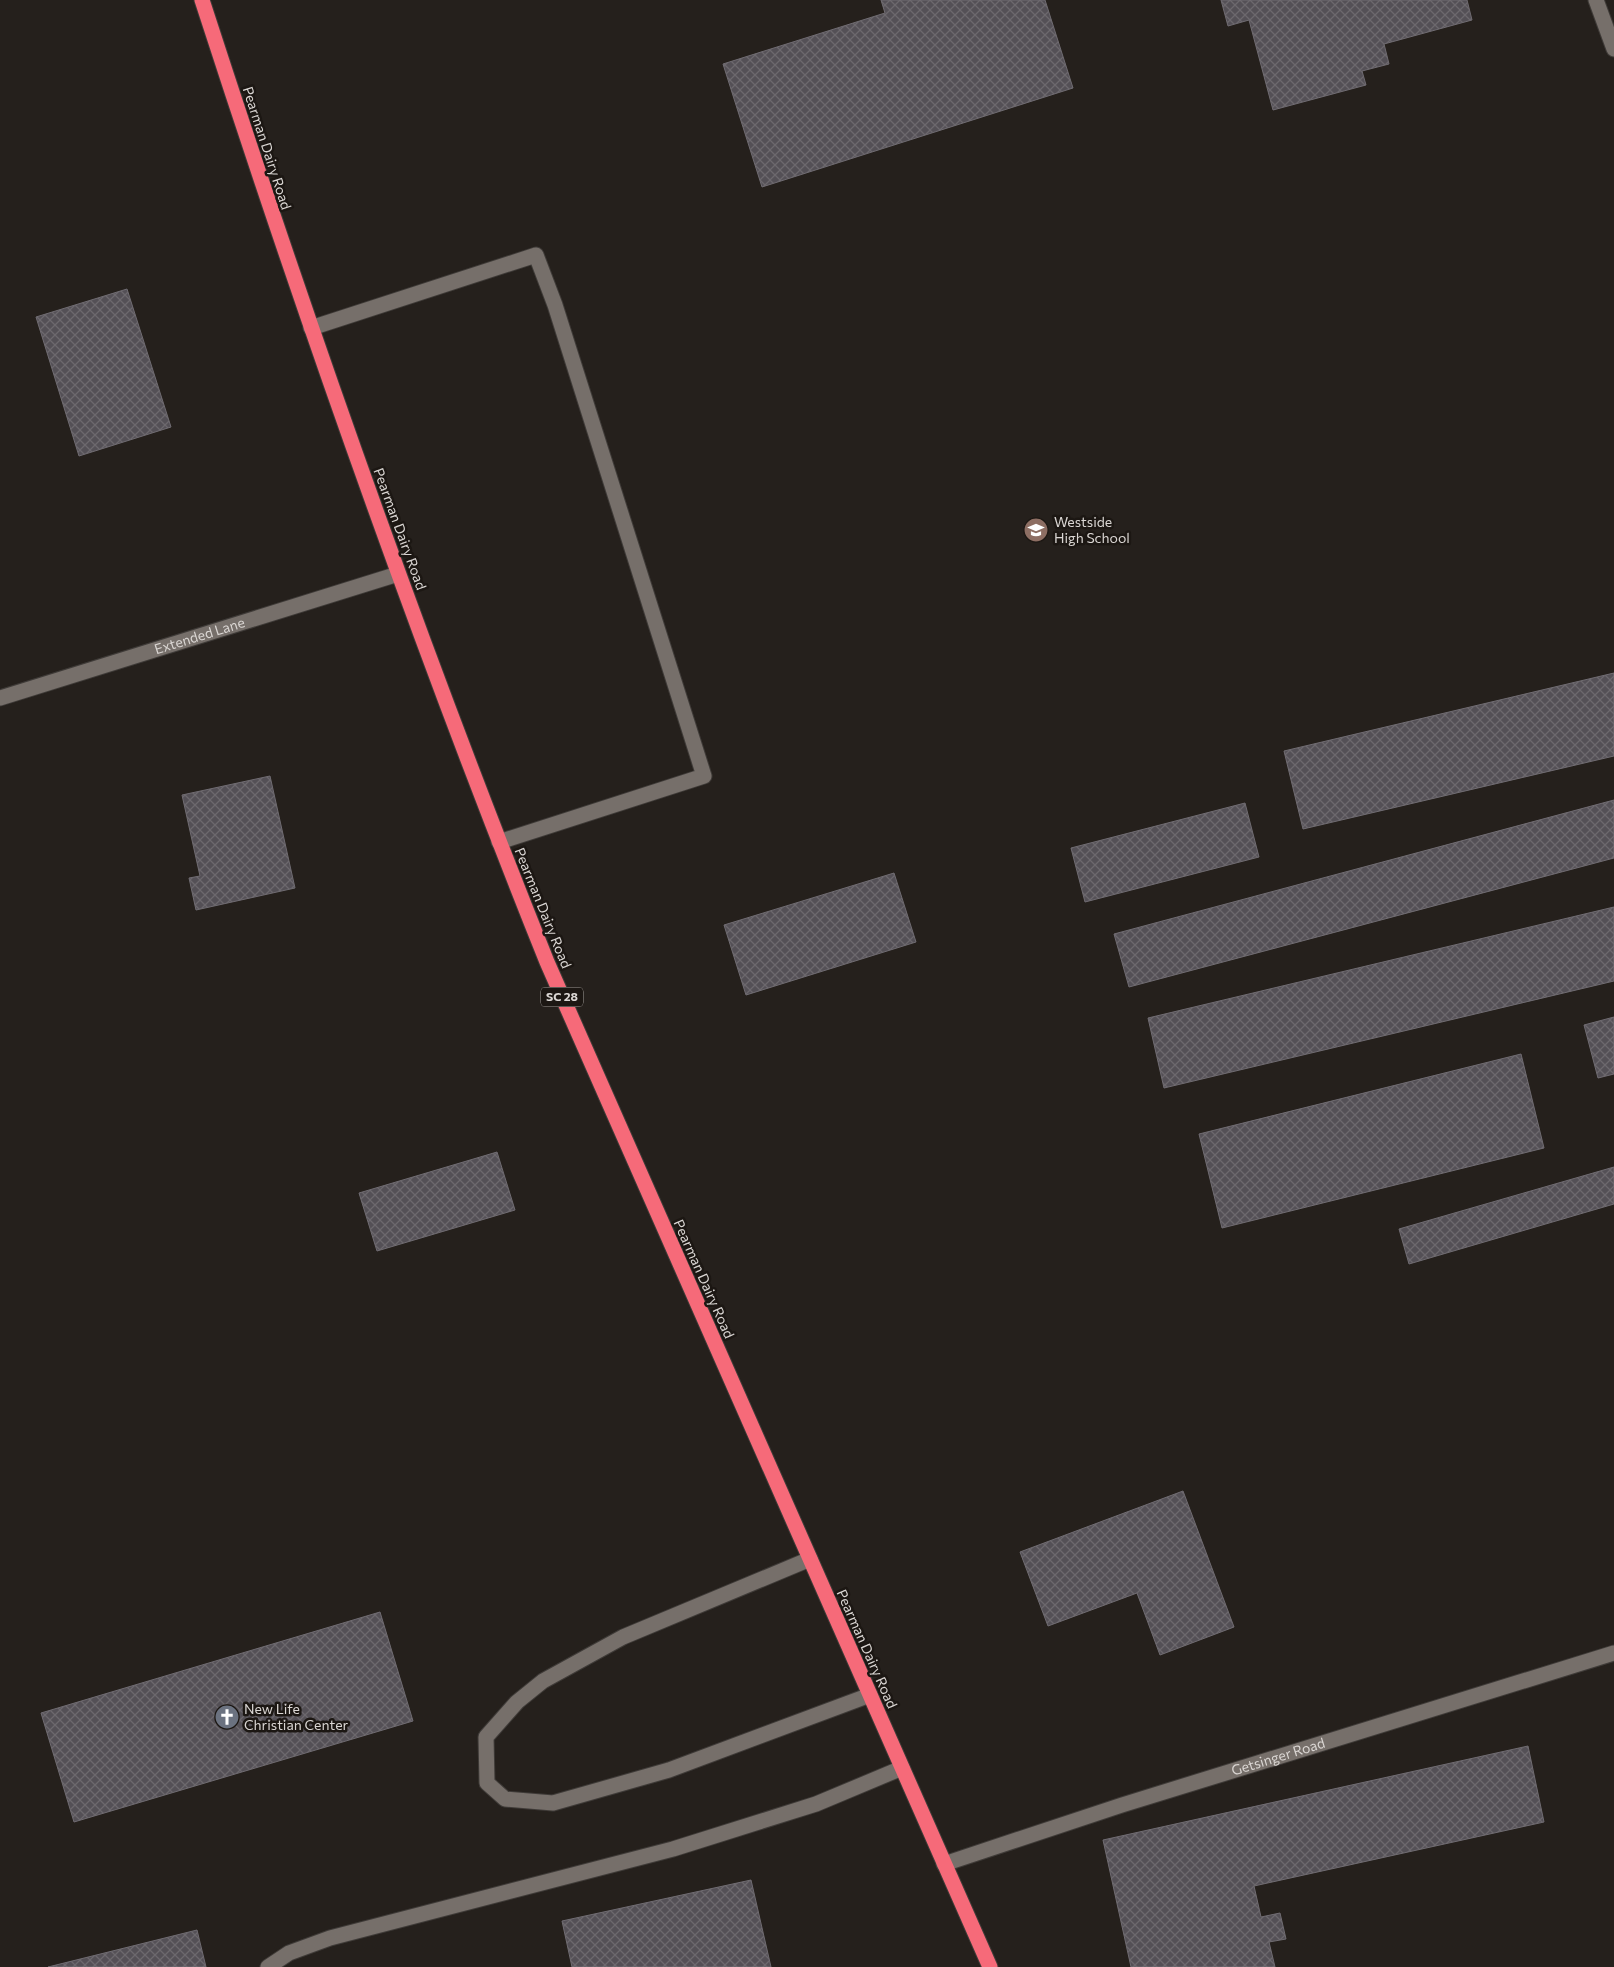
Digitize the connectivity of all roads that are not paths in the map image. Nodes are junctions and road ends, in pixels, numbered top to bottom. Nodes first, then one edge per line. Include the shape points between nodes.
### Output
1 (202, 0) edge
2 (1596, 0) edge
3 (1614, 49) edge
4 (311, 328) junction
5 (398, 574) junction
6 (0, 698) edge
7 (499, 842) junction
8 (810, 1559) junction
9 (1614, 1653) edge
10 (870, 1695) junction
11 (902, 1768) junction
12 (944, 1864) junction
13 (268, 1967) edge
14 (990, 1967) edge

1 - 4 highway, Pearman Dairy Road / SC 28
2 - 3 street
4 - 5 highway, Pearman Dairy Road / SC 28
4 - 7 street via 536,255 555,305 704,776
5 - 6 street, Extended Lane
5 - 7 highway, Pearman Dairy Road / SC 28
7 - 8 highway, Pearman Dairy Road / SC 28 via 547,962
8 - 10 highway, Pearman Dairy Road / SC 28
8 - 10 street via 623,1637 543,1681 517,1702 486,1737 487,1783 505,1799 553,1803 670,1770
9 - 12 street, Getsinger Road via 1122,1805
10 - 11 highway, Pearman Dairy Road / SC 28
11 - 12 highway, Pearman Dairy Road / SC 28
11 - 13 street via 816,1804 673,1849 330,1938 289,1953
12 - 14 highway, Pearman Dairy Road / SC 28

